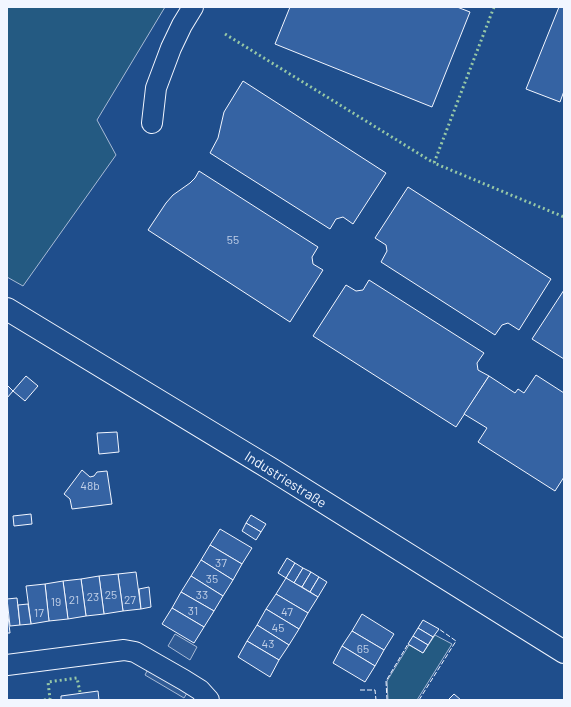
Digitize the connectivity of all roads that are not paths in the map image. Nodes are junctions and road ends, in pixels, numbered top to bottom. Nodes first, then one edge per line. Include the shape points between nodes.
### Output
1 (193, 7) edge
2 (152, 123) dead end
3 (7, 309) edge
4 (564, 652) edge
5 (7, 665) edge
6 (210, 700) edge

1 - 2 street via 171,48 156,88
3 - 4 main road, Industriestraße via 271,469
5 - 6 street via 124,650 135,652 184,680

